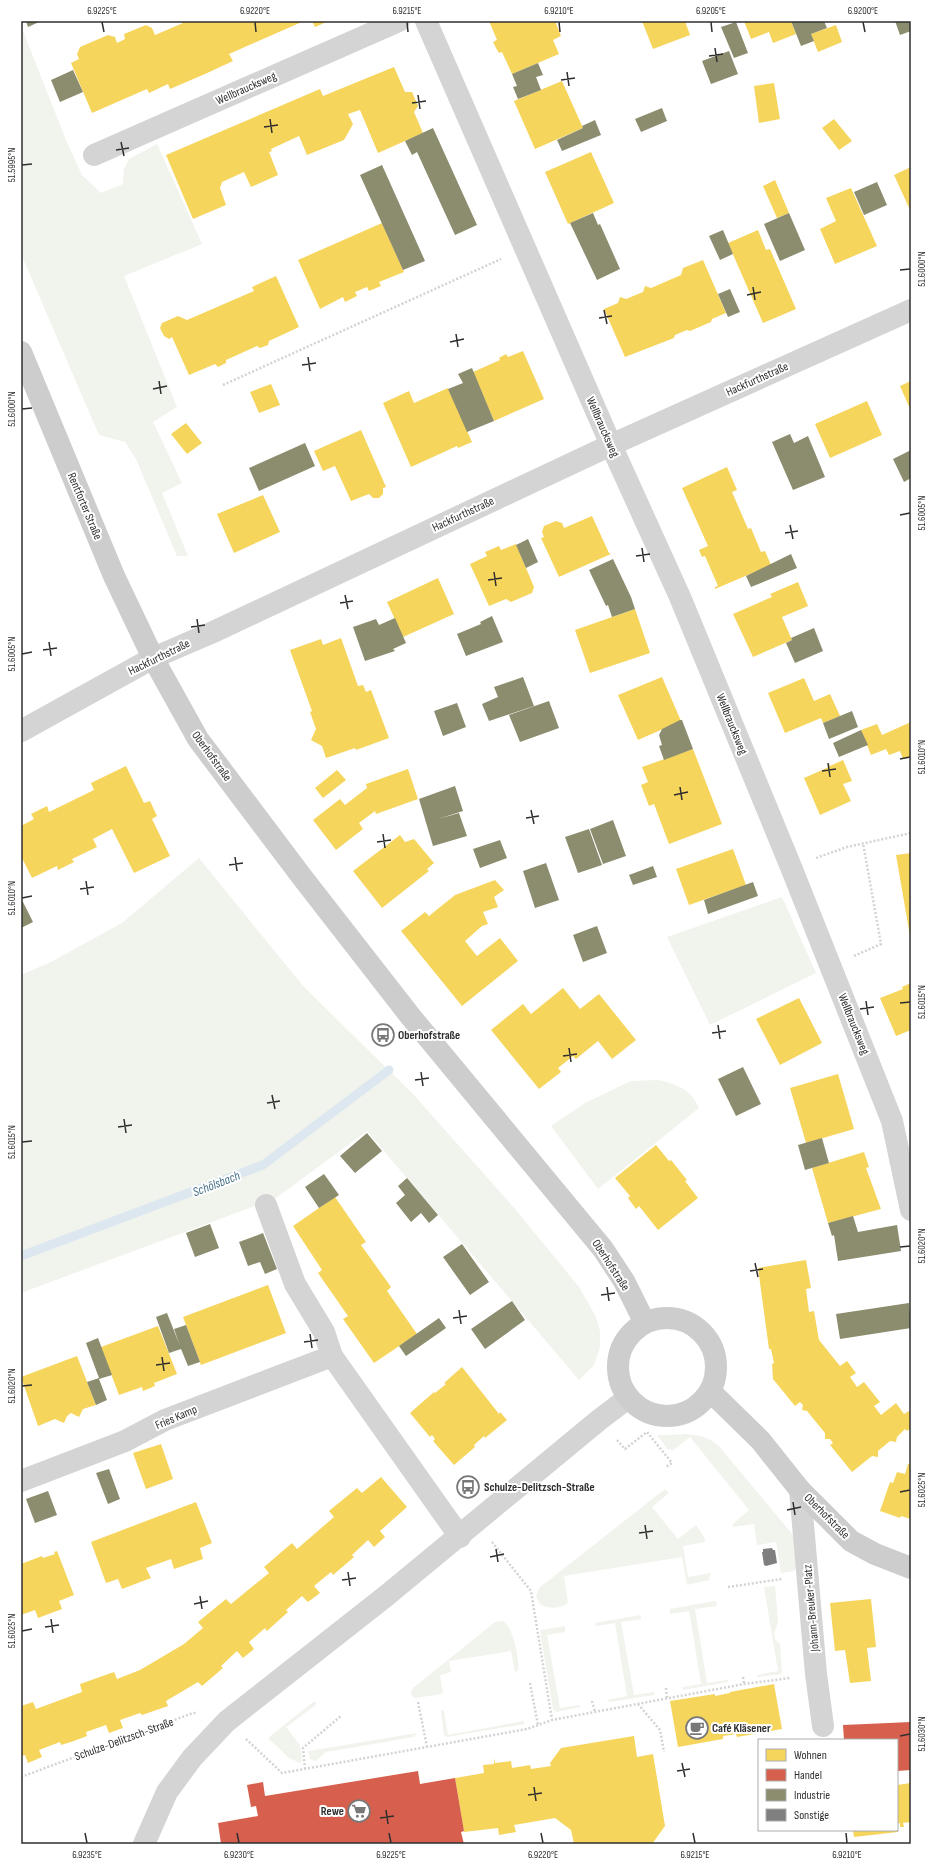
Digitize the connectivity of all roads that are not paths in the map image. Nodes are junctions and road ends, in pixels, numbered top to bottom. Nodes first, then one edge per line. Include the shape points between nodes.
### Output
1 (399, 21) edge
2 (426, 21) edge
3 (94, 155) dead end
4 (911, 310) edge
5 (21, 352) edge
6 (610, 445) junction
7 (153, 658) junction
8 (21, 731) edge
9 (266, 1205) dead end
10 (911, 1210) edge
11 (645, 1323) junction
12 (332, 1356) junction
13 (710, 1391) junction
14 (628, 1398) junction
15 (21, 1481) edge
16 (800, 1490) junction
17 (460, 1537) junction
18 (911, 1568) edge
19 (823, 1726) dead end
20 (144, 1844) edge

1 - 3 street, Wellbraucksweg
2 - 6 street, Wellbraucksweg
4 - 6 street, Hackfurthstraße
5 - 7 main road, Rentforter Straße via 114,576
6 - 7 street, Hackfurthstraße
6 - 10 street, Wellbraucksweg via 680,597 791,866 892,1121
7 - 8 street, Hackfurthstraße
7 - 11 main road, Oberhofstraße via 198,739 411,1016 604,1249
9 - 12 street via 295,1284 324,1332
11 - 13 main road via 660,1318 671,1318 682,1320 700,1331 707,1339 716,1359 716,1370
11 - 14 main road via 633,1331 622,1345 617,1364 619,1382
12 - 15 street, Fries Kamp via 165,1420 125,1441
12 - 17 street
13 - 14 main road via 698,1406 680,1415 661,1416 643,1411
13 - 16 main road, Oberhofstraße via 761,1441
14 - 17 street
16 - 18 main road, Oberhofstraße via 851,1541 886,1559
16 - 19 street, Johann-Breuker-Platz
17 - 20 street via 227,1721 192,1758 167,1792

